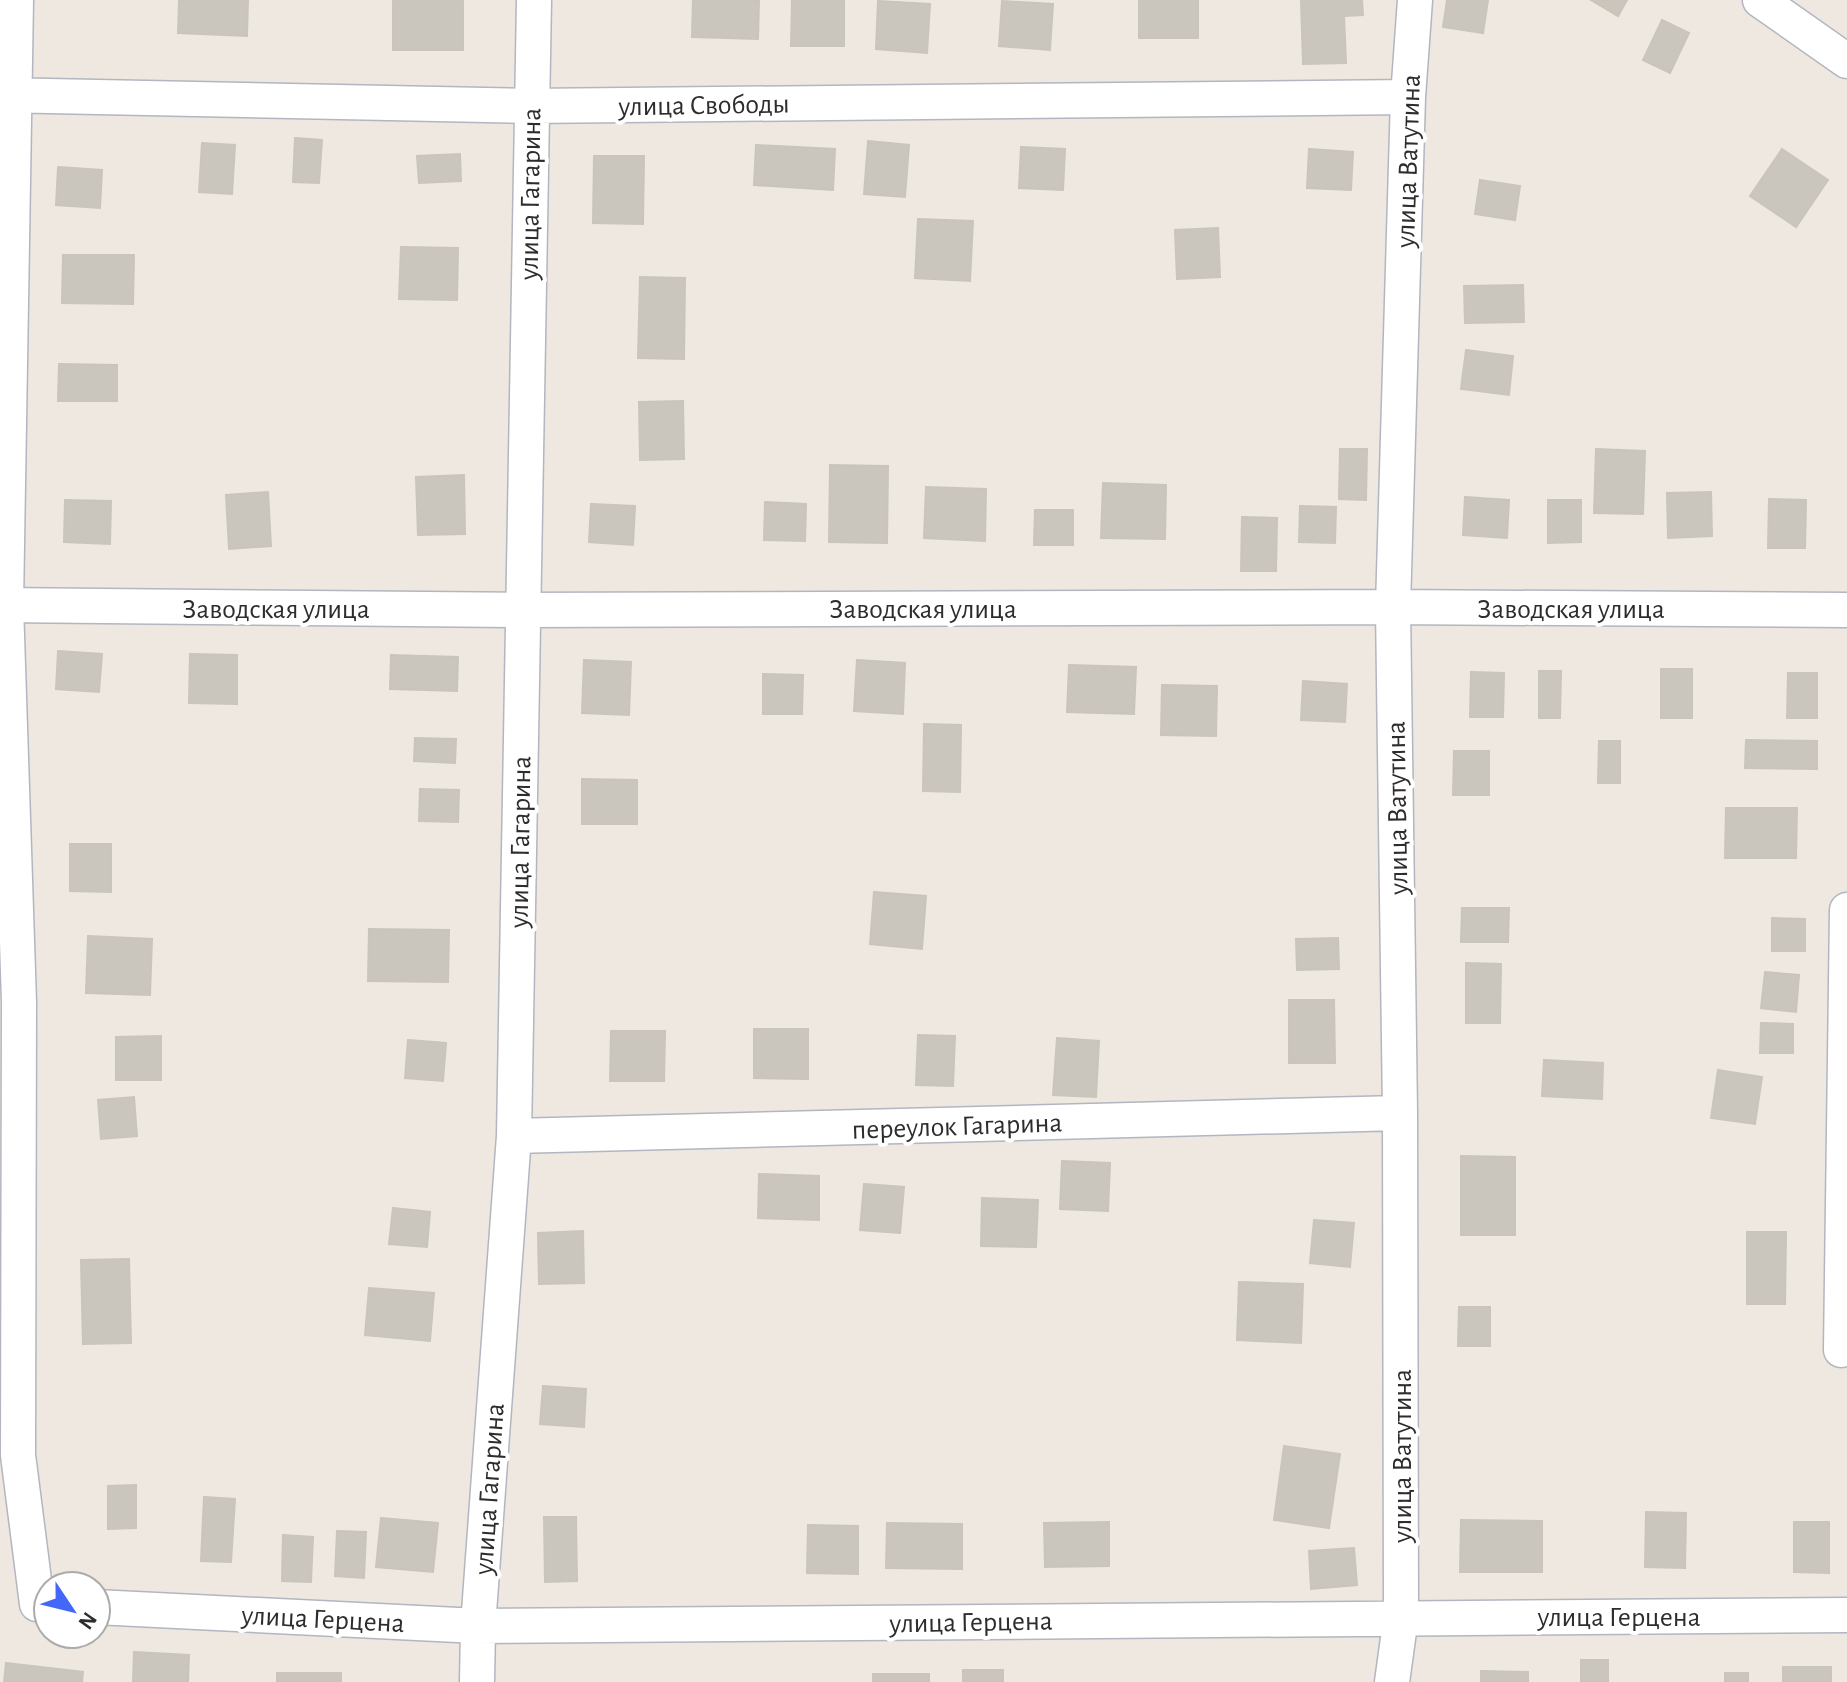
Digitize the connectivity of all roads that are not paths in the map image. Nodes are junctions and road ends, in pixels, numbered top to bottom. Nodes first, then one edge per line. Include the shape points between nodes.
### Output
1 (16, 0) edge
2 (534, 0) edge
3 (1415, 0) edge
4 (1760, 0) edge
5 (1847, 61) edge
6 (7, 95) edge
7 (1408, 97) junction
8 (531, 106) junction
9 (3, 605) edge
10 (1393, 607) junction
11 (523, 610) junction
12 (1847, 610) edge
13 (1847, 910) edge
14 (10, 1002) edge
15 (1400, 1113) junction
16 (514, 1136) junction
17 (1841, 1350) dead end
18 (9, 1455) edge
19 (34, 1570) edge
20 (112, 1608) edge
21 (1847, 1615) edge
22 (1401, 1617) junction
23 (478, 1626) junction
24 (477, 1682) edge
25 (1392, 1682) edge

1 - 6 street
2 - 8 street, улица Гагарина
3 - 7 street, улица Ватутина
4 - 5 street
6 - 8 street, улица Свободы
6 - 9 street
7 - 8 street, улица Свободы
7 - 10 street, улица Ватутина
8 - 11 street, улица Гагарина
9 - 11 street, Заводская улица
9 - 14 street
10 - 11 street, Заводская улица
10 - 12 street, Заводская улица
10 - 15 street, улица Ватутина
11 - 16 street, улица Гагарина
13 - 17 street
14 - 18 street
15 - 16 street, переулок Гагарина
15 - 22 street, улица Ватутина
16 - 23 street, улица Гагарина
18 - 19 street
20 - 23 street, улица Герцена
21 - 22 street, улица Герцена
22 - 23 street, улица Герцена
22 - 25 street, улица Ватутина
23 - 24 street, улица Гагарина

